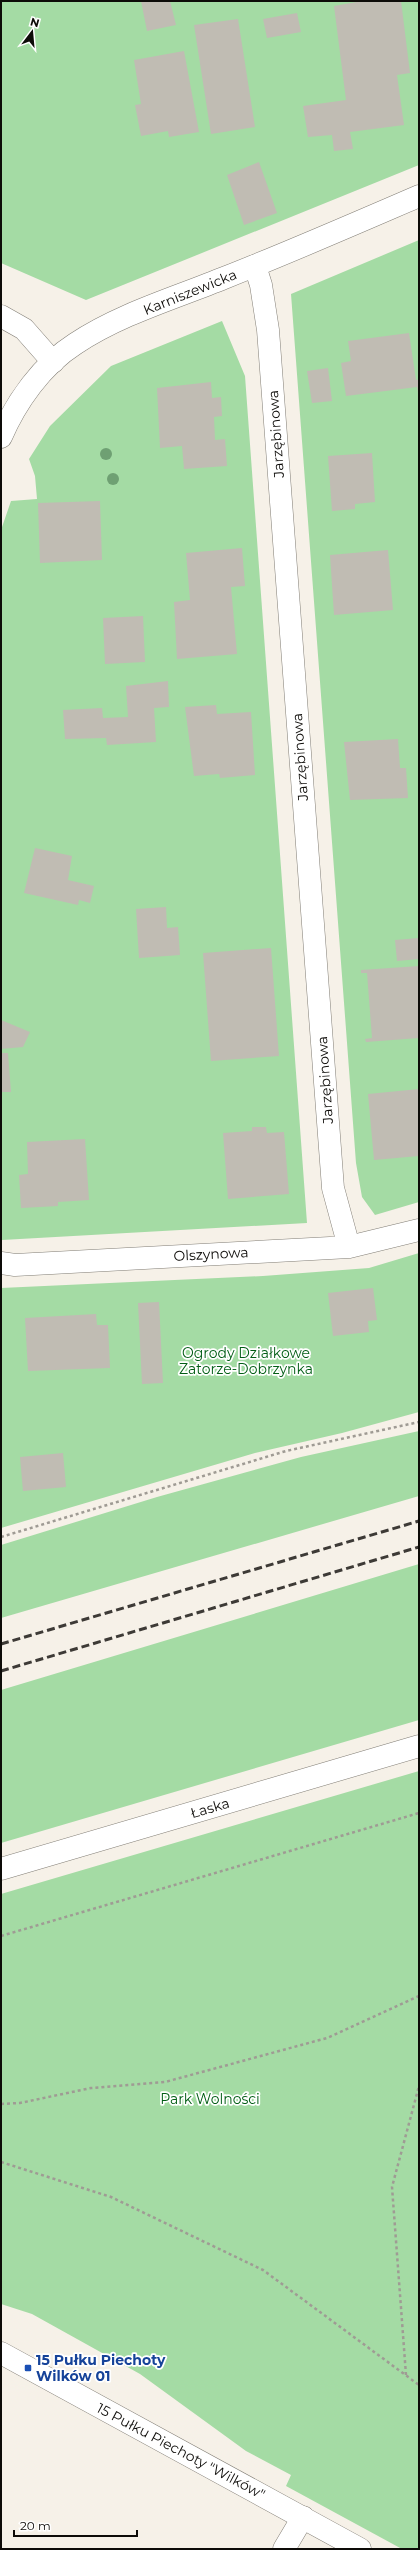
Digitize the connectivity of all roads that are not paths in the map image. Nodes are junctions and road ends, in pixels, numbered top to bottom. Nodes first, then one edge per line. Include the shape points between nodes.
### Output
1 (419, 196) edge
2 (255, 266) junction
3 (1, 316) edge
4 (53, 362) junction
5 (1, 437) edge
6 (419, 1230) edge
7 (349, 1246) junction
8 (1, 1263) edge
9 (419, 1746) edge
10 (1, 1869) edge
11 (1, 2354) edge
12 (303, 2517) junction
13 (284, 2549) edge
14 (360, 2549) edge

1 - 2 street, Karniszewicka
2 - 4 street, Karniszewicka via 124,318 74,344
2 - 7 street, Jarzębinowa via 261,285 268,330 333,1188
3 - 4 street via 24,329
4 - 5 street, Karniszewicka via 23,397
6 - 7 street, Olszynowa
7 - 8 street, Olszynowa via 15,1265
9 - 10 street, Łaska
11 - 12 street, 15 Pułku Piechoty "Wilków"
12 - 13 street
12 - 14 street, 15 Pułku Piechoty "Wilków"

